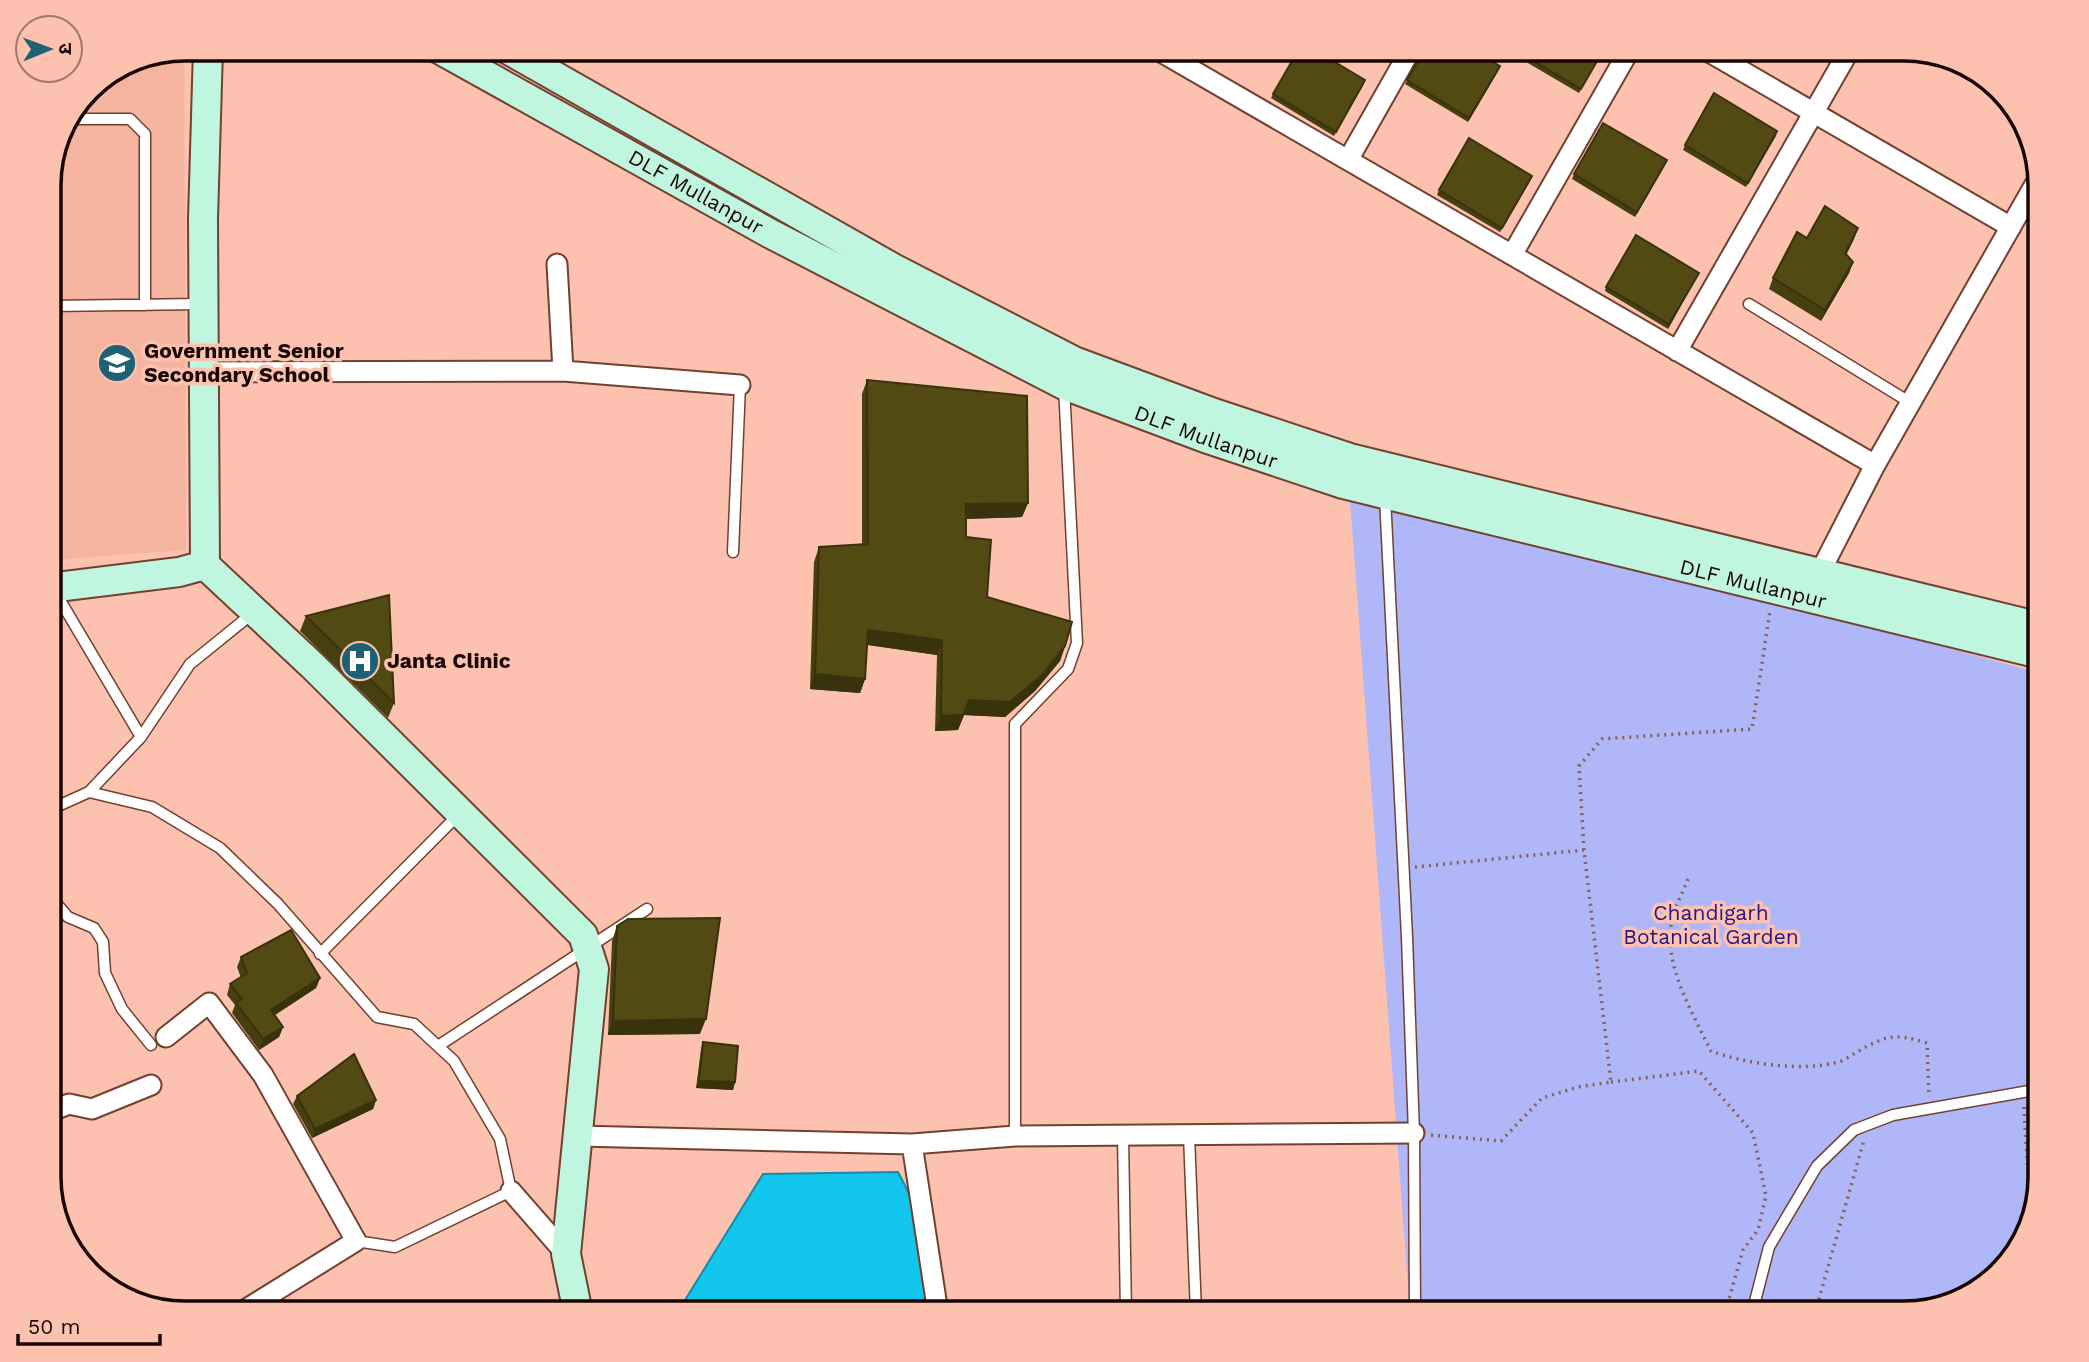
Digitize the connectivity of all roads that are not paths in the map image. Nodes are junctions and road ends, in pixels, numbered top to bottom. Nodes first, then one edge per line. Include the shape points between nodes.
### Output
1 (1188, 61) edge
2 (1404, 61) edge
3 (1623, 61) edge
4 (1725, 61) edge
5 (1843, 61) edge
6 (208, 62) edge
7 (462, 62) edge
8 (529, 62) edge
9 (1814, 113) junction
10 (80, 119) edge
11 (1348, 160) junction
12 (2028, 197) edge
13 (2011, 227) junction
14 (1512, 255) junction
15 (557, 264) dead end
16 (205, 304) junction
17 (1749, 304) dead end
18 (145, 305) junction
19 (62, 306) edge
20 (1677, 351) junction
21 (563, 370) junction
22 (206, 372) junction
23 (740, 385) joint
24 (1064, 386) junction
25 (1911, 402) junction
26 (1875, 465) junction
27 (1385, 494) junction
28 (733, 552) dead end
29 (205, 565) junction
30 (1814, 584) junction
31 (62, 587) edge
32 (62, 606) edge
33 (255, 611) junction
34 (2028, 624) edge
35 (2028, 650) edge
36 (141, 737) junction
37 (89, 792) junction
38 (62, 804) edge
39 (461, 812) junction
40 (647, 909) dead end
41 (62, 911) edge
42 (587, 948) junction
43 (320, 954) junction
44 (158, 1041) joint
45 (438, 1046) junction
46 (151, 1085) dead end
47 (2028, 1091) edge
48 (62, 1107) edge
49 (1414, 1133) junction
50 (1189, 1135) junction
51 (578, 1136) junction
52 (1015, 1136) junction
53 (1123, 1136) junction
54 (912, 1144) junction
55 (511, 1191) junction
56 (356, 1241) junction
57 (566, 1254) junction
58 (259, 1301) edge
59 (572, 1301) edge
60 (936, 1301) edge
61 (1126, 1301) edge
62 (1196, 1301) edge
63 (1415, 1301) edge
64 (1755, 1301) edge

1 - 11 street
2 - 11 street
3 - 14 street
4 - 9 street
5 - 9 street
6 - 16 main road
7 - 24 main road, DLF Mullanpur via 771,233
8 - 30 main road, DLF Mullanpur via 892,268 1074,360 1350,458
9 - 13 street
9 - 20 street
10 - 18 lane via 130,119 145,134
11 - 14 street
12 - 13 street
13 - 25 street
14 - 20 street
15 - 21 street
16 - 18 lane
16 - 22 main road
17 - 25 lane
18 - 19 lane
20 - 26 street
21 - 22 street
21 - 23 street
22 - 29 main road
23 - 28 lane
24 - 27 main road, DLF Mullanpur via 1205,438
24 - 52 lane via 1077,643 1068,669 1015,724
25 - 26 street
26 - 30 street
27 - 30 main road, DLF Mullanpur via 1773,589
27 - 49 lane
29 - 31 main road
29 - 33 main road
30 - 34 main road, DLF Mullanpur
30 - 35 main road, DLF Mullanpur
32 - 36 lane
33 - 36 lane via 190,664
33 - 39 main road
36 - 37 lane
37 - 38 lane
37 - 43 lane via 152,807 220,848 278,904
39 - 42 main road via 583,935
39 - 43 lane
40 - 42 lane
41 - 44 lane via 68,918 94,928 103,942 105,973 116,997
42 - 45 lane
42 - 51 main road via 594,969
43 - 45 lane via 377,1017 414,1024
44 - 56 street via 209,1003 263,1075
45 - 55 lane via 454,1061 500,1139
46 - 48 street via 92,1109
47 - 64 lane via 1893,1115 1854,1130 1817,1166 1769,1247
49 - 50 street
49 - 63 lane
50 - 53 street
50 - 62 lane
51 - 54 street
51 - 57 main road
52 - 53 street
52 - 54 street
53 - 61 lane
54 - 60 street
55 - 56 lane via 395,1247
55 - 57 street
56 - 58 street
57 - 59 main road

